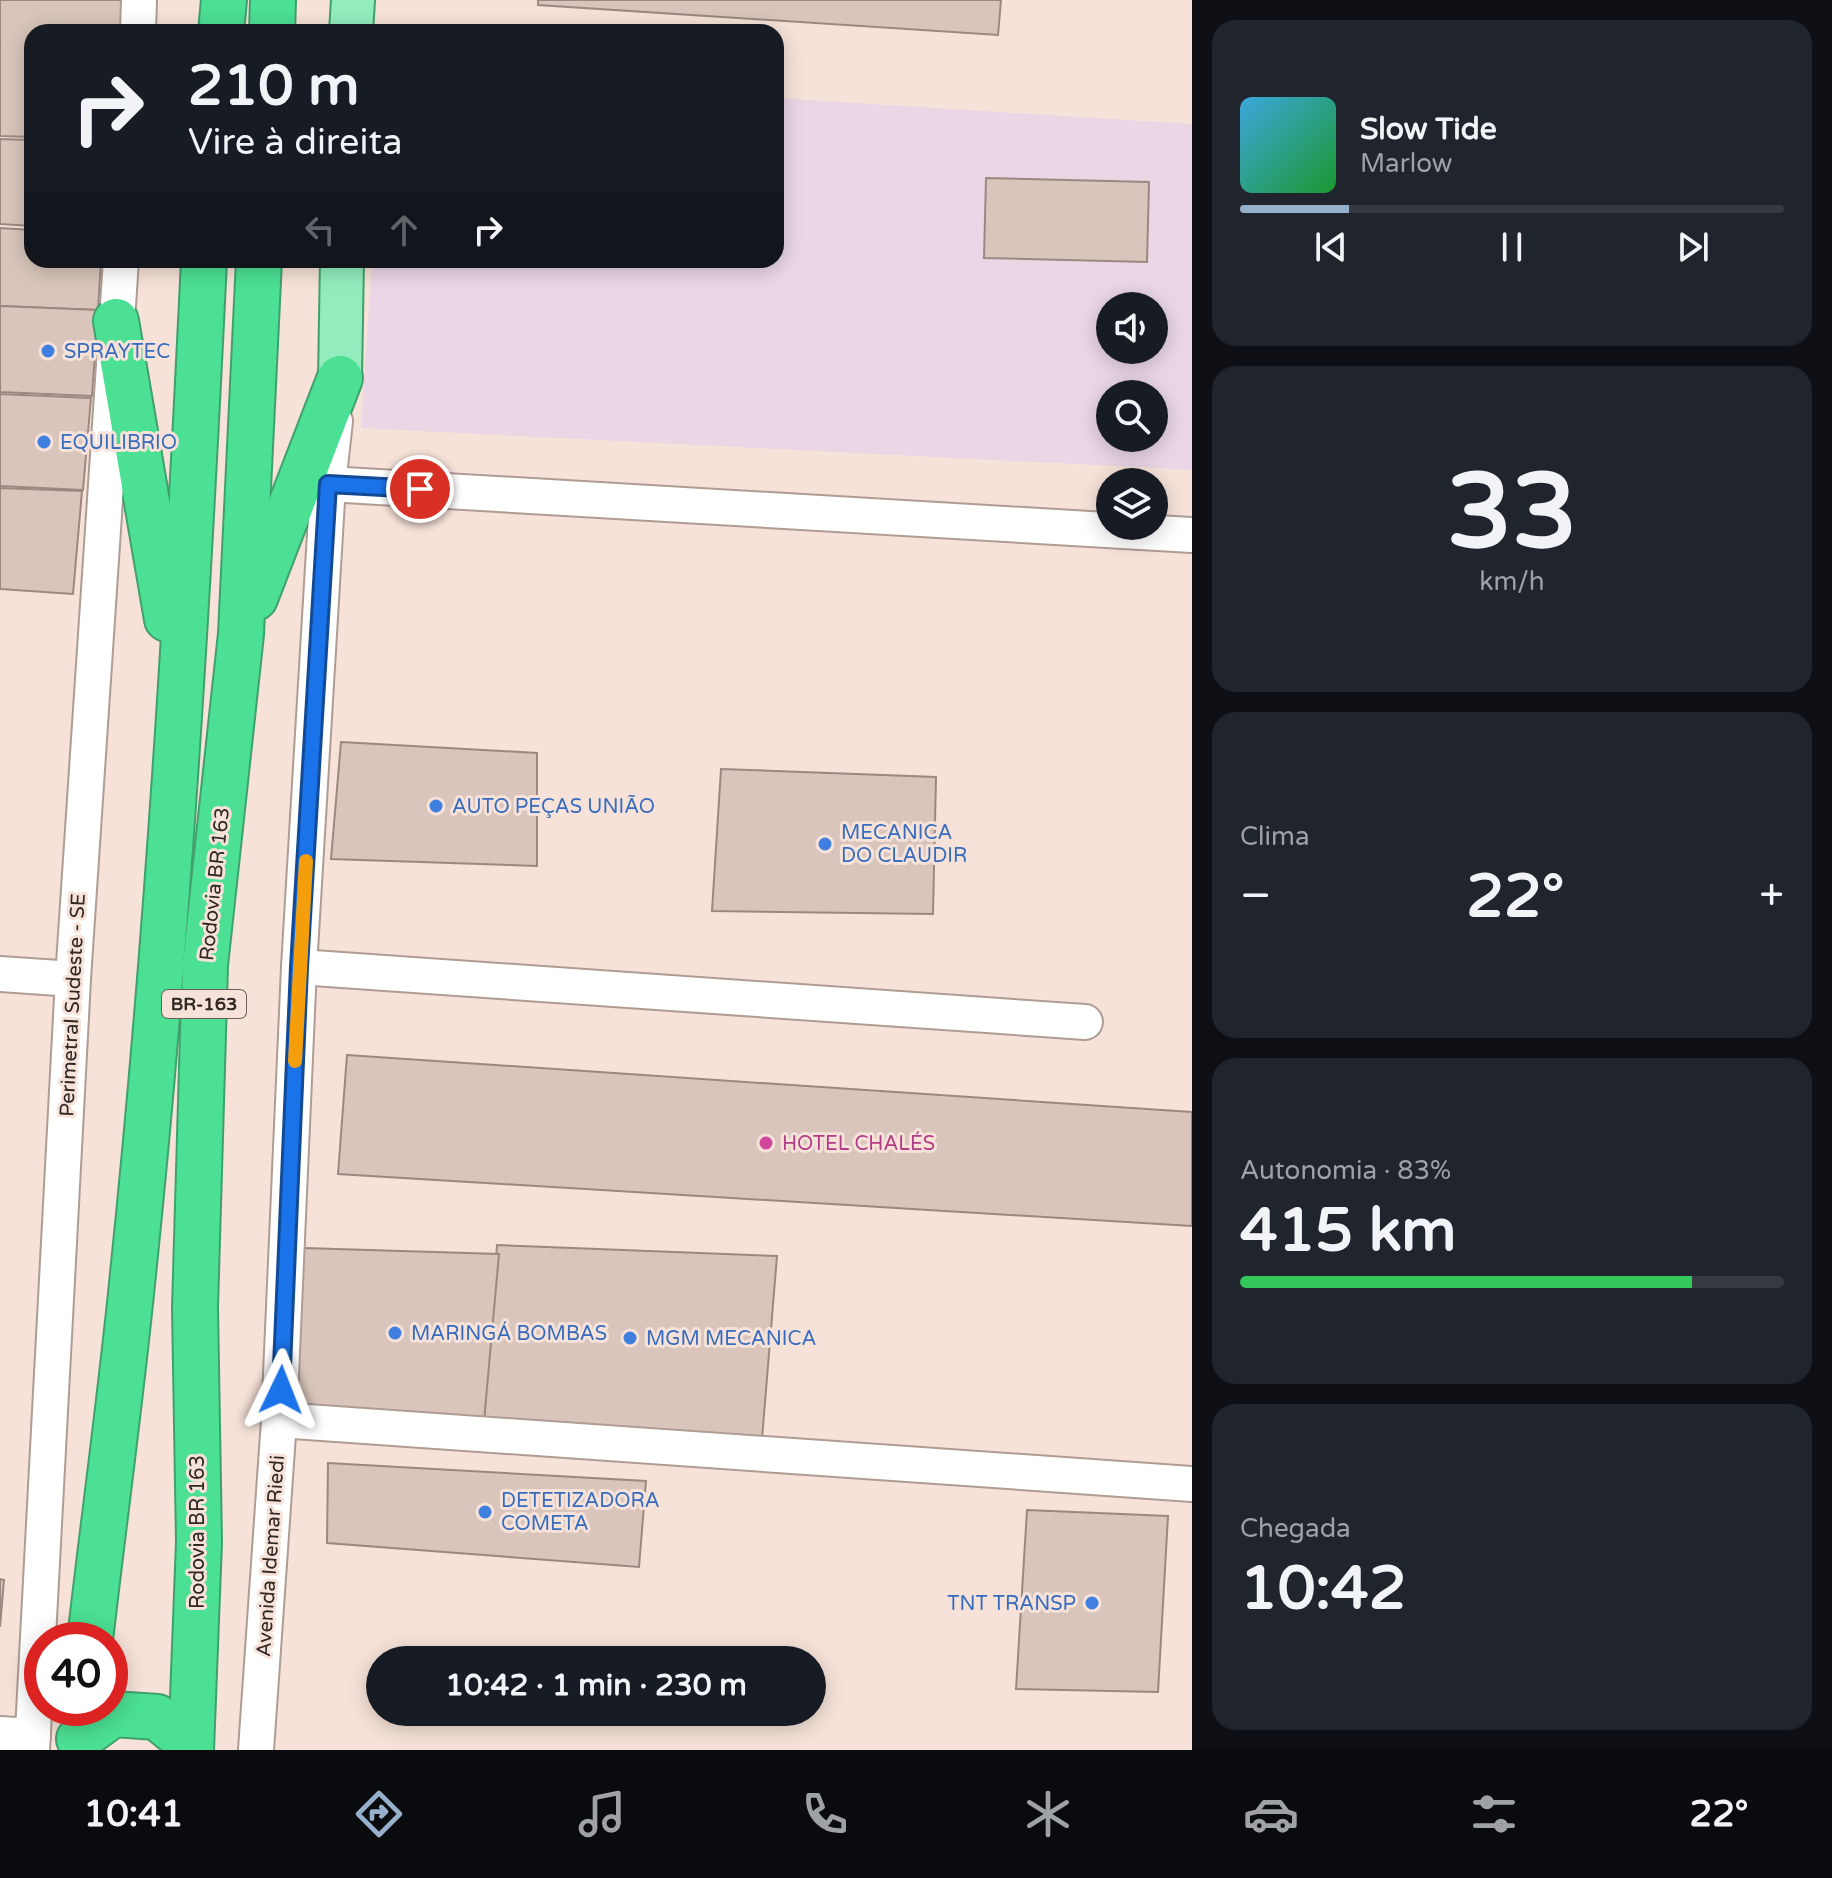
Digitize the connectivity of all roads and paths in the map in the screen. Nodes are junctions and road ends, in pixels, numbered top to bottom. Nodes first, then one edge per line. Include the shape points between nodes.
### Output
1 (139, 0) edge
2 (224, 0) edge
3 (273, 0) edge
4 (353, 0) edge
5 (138, 24) edge
6 (222, 24) edge
7 (272, 24) edge
8 (352, 24) edge
9 (120, 268) edge
10 (204, 268) edge
11 (259, 268) edge
12 (342, 268) edge
13 (116, 321) junction
14 (340, 378) junction
15 (328, 484) junction
16 (1192, 535) edge
17 (241, 634) junction
18 (179, 691) junction
19 (299, 967) junction
20 (0, 974) edge
21 (73, 979) junction
22 (1085, 1022) dead end
23 (279, 1420) junction
24 (1192, 1484) edge
25 (92, 1622) edge
26 (79, 1732) edge
27 (22, 1740) edge
28 (191, 1748) edge
29 (256, 1750) edge

1 - 5 street
2 - 6 highway
3 - 7 highway
4 - 8 main road
9 - 13 street, Perimetral Sudeste - SE
10 - 18 highway, BR-163
11 - 17 highway, Rodovia BR 163 / BR-163
12 - 14 main road, Avenida Idemar Riedi
13 - 18 highway
13 - 21 street, Perimetral Sudeste - SE
14 - 15 street, Avenida Idemar Riedi
14 - 17 highway
15 - 16 street
15 - 19 street, Avenida Idemar Riedi
17 - 28 highway, Rodovia BR 163 / BR-163 via 205,965 195,1308 199,1542
18 - 25 highway, BR-163 via 133,1274
19 - 22 street
19 - 23 street, Avenida Idemar Riedi
20 - 21 street
21 - 27 street, Perimetral Sudeste - SE
23 - 24 street
23 - 29 street, Avenida Idemar Riedi
26 - 28 highway via 113,1714 157,1717

